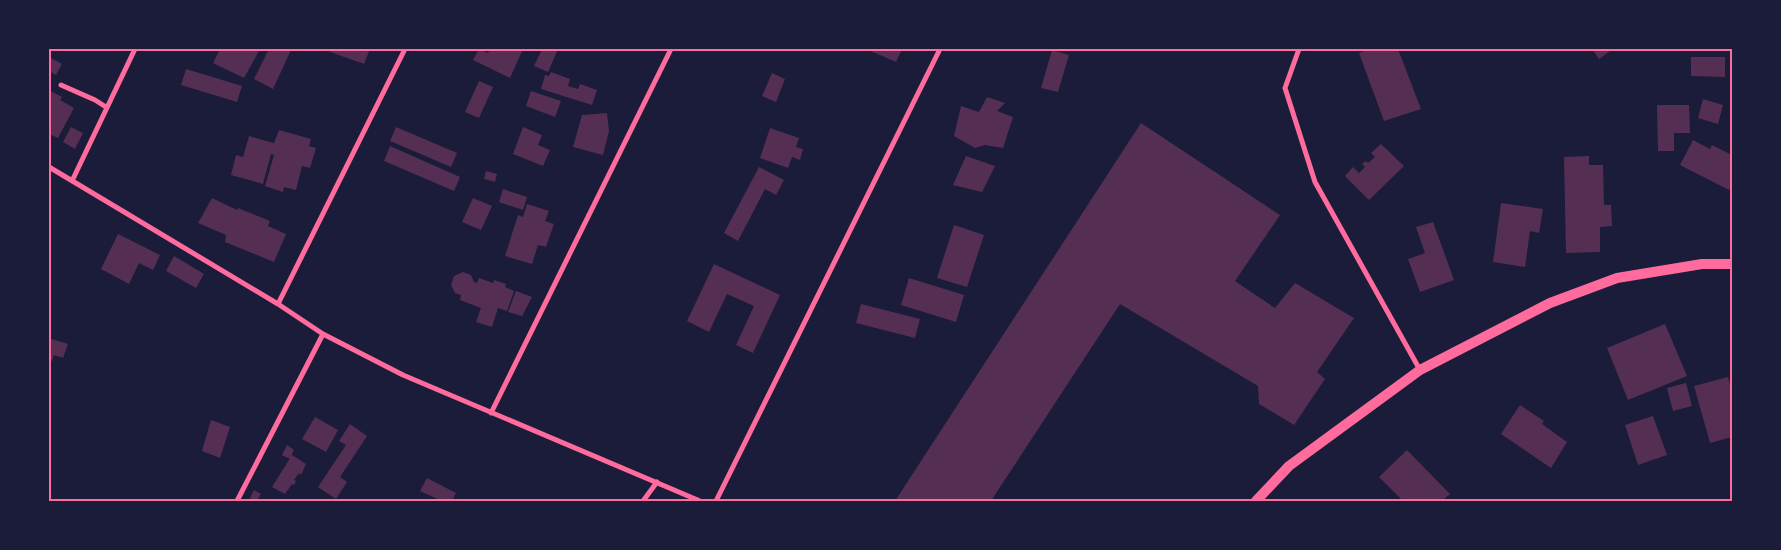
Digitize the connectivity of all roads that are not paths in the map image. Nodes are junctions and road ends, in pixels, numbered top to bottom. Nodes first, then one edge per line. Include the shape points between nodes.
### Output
1 (136, 49) edge
2 (405, 49) edge
3 (670, 49) edge
4 (940, 49) edge
5 (1299, 49) edge
6 (61, 85) dead end
7 (106, 107) junction
8 (49, 167) edge
9 (72, 181) junction
10 (1732, 264) edge
11 (278, 304) junction
12 (323, 334) junction
13 (1420, 370) junction
14 (492, 413) junction
15 (656, 482) junction
16 (237, 501) edge
17 (643, 501) edge
18 (700, 501) edge
19 (716, 501) edge
20 (1256, 501) edge

1 - 7 street
2 - 11 street
3 - 14 street
4 - 19 street
5 - 13 street via 1285,88 1315,182
6 - 7 street
7 - 9 street
8 - 9 street
9 - 11 street
10 - 13 main road via 1702,264 1617,278 1550,304
11 - 12 street
12 - 14 street via 402,375
12 - 16 street
13 - 20 main road via 1289,466
14 - 15 street
15 - 17 street
15 - 18 street

